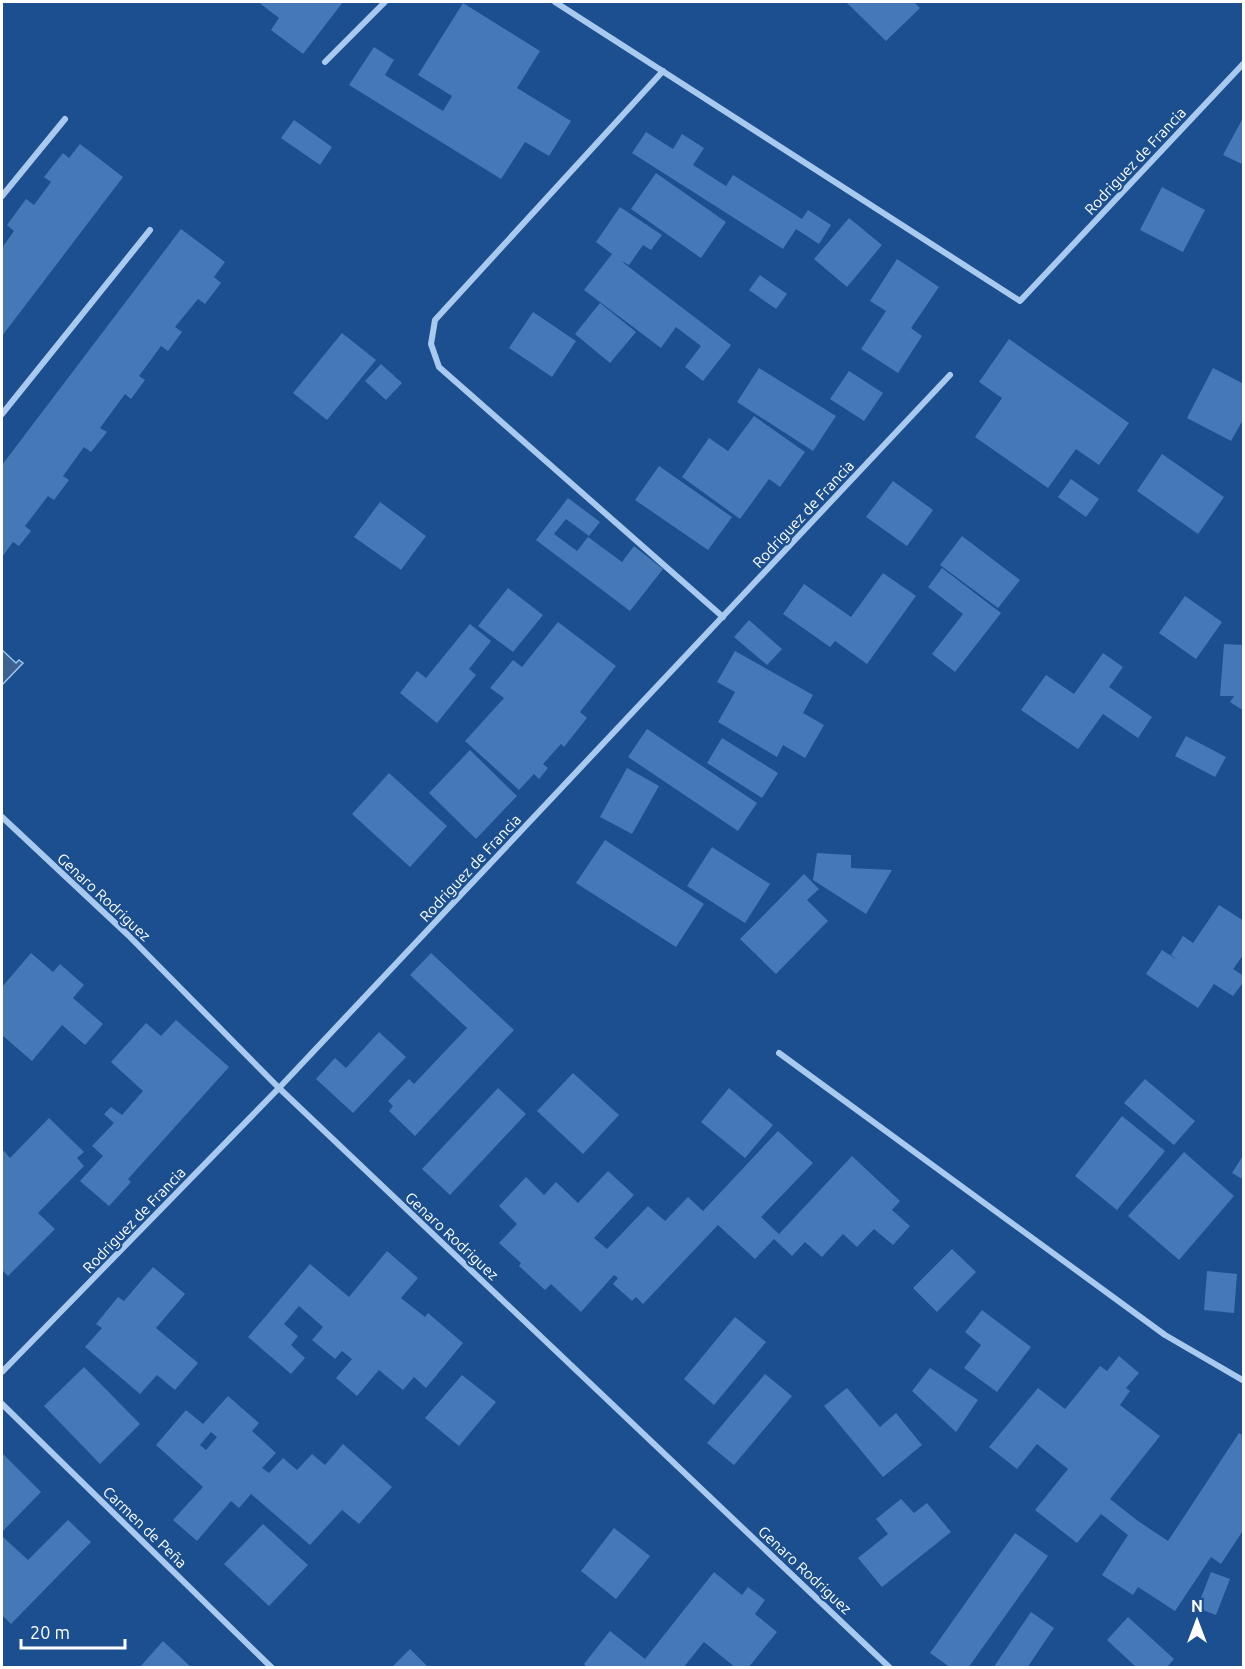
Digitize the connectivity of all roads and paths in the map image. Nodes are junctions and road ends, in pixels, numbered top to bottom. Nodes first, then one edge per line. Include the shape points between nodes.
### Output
1 (385, 2) edge
2 (555, 2) edge
3 (325, 62) dead end
4 (1244, 63) edge
5 (663, 71) junction
6 (64, 119) dead end
7 (2, 196) edge
8 (150, 230) dead end
9 (950, 375) dead end
10 (2, 414) edge
11 (723, 617) junction
12 (2, 817) edge
13 (779, 1053) dead end
14 (279, 1088) junction
15 (2, 1372) edge
16 (1244, 1381) edge
17 (2, 1404) edge
18 (272, 1668) edge
19 (890, 1668) edge

1 - 3 street
2 - 5 street
4 - 5 street, Rodriguez de Francia via 1020,301
5 - 11 street via 435,320 431,344 439,367
6 - 7 street
8 - 10 street
9 - 11 street, Rodriguez de Francia
11 - 14 street, Rodriguez de Francia
12 - 14 street, Genaro Rodriguez via 128,935
13 - 16 street via 1165,1335
14 - 15 street, Rodriguez de Francia
14 - 19 street, Genaro Rodriguez
17 - 18 street, Carmen de Peña

